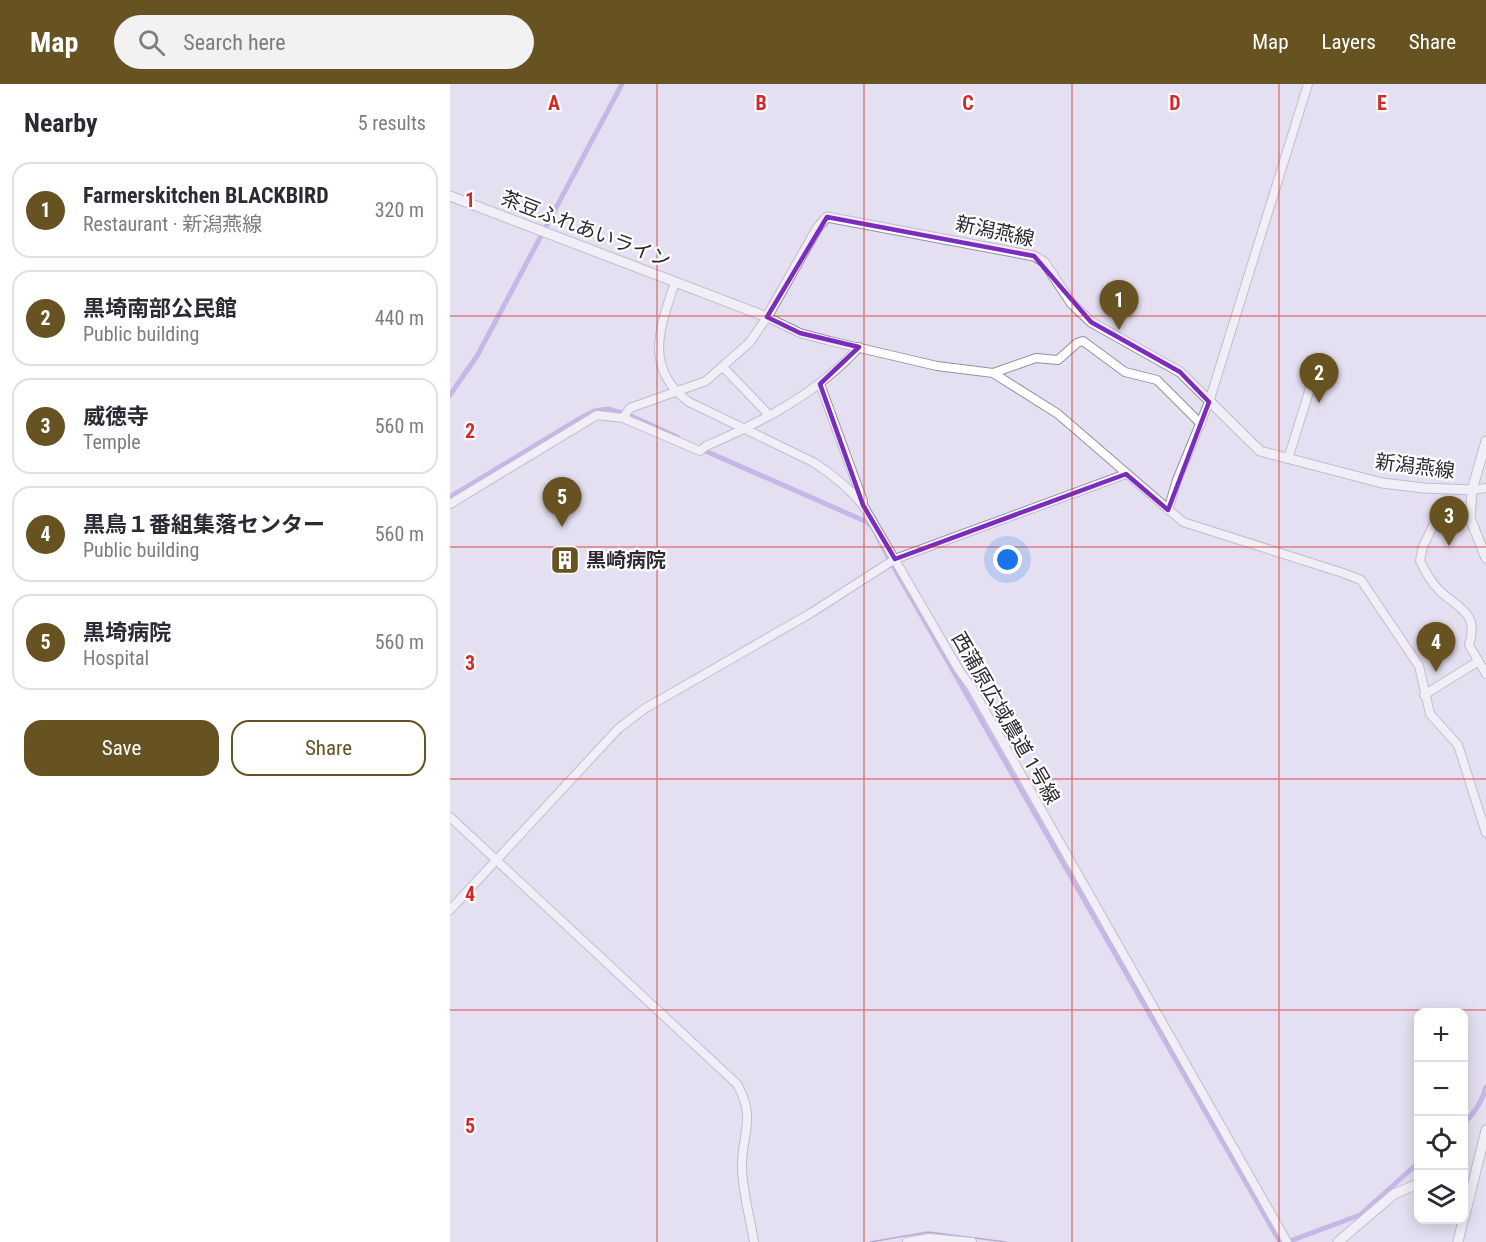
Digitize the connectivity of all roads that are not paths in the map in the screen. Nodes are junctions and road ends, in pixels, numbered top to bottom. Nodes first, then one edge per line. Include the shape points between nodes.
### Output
1 (1308, 84) edge
2 (450, 195) edge
3 (675, 282) junction
4 (766, 317) junction
5 (859, 347) junction
6 (723, 367) junction
7 (993, 373) junction
8 (1312, 382) dead end
9 (820, 384) junction
10 (677, 393) junction
11 (1209, 402) junction
12 (769, 415) junction
13 (623, 418) junction
14 (1201, 424) junction
15 (743, 428) junction
16 (1486, 441) edge
17 (1288, 459) junction
18 (1126, 474) junction
19 (1486, 488) edge
20 (1472, 490) junction
21 (450, 504) edge
22 (863, 504) junction
23 (1168, 510) junction
24 (1470, 518) junction
25 (1486, 558) edge
26 (895, 559) junction
27 (1477, 662) junction
28 (1486, 674) edge
29 (1424, 695) junction
30 (450, 817) edge
31 (1486, 833) edge
32 (496, 860) junction
33 (450, 910) edge
34 (1486, 1130) edge
35 (1468, 1184) edge
36 (1414, 1186) edge
37 (1462, 1224) edge
38 (1284, 1241) edge
39 (754, 1242) edge
40 (907, 1242) edge
41 (972, 1242) edge
42 (1338, 1242) edge
43 (1458, 1242) edge

1 - 11 street
2 - 3 main road, 茶豆ふれあいライン
3 - 4 main road
3 - 10 street via 659,337 659,354 668,381
4 - 5 street via 800,333
4 - 6 street via 750,342
4 - 11 main road, 新潟燕線 via 821,220 833,217 1034,256 1044,262 1072,304 1091,322 1180,372
5 - 7 street via 937,366
5 - 9 street
6 - 10 street via 706,381
6 - 12 street
7 - 14 street via 1036,358 1058,360 1083,341 1125,372 1157,380
7 - 18 street via 1058,414
8 - 17 street
9 - 12 street
9 - 22 street
10 - 13 street via 630,408
10 - 15 street, 西蒲原広域農道 1号線
11 - 14 street
11 - 17 main road, 新潟燕線 via 1260,451
12 - 15 street
13 - 15 street via 700,452
13 - 21 street via 597,415
14 - 23 street
15 - 22 street, 西蒲原広域農道 1号線 via 832,474
16 - 20 main road
17 - 20 main road, 新潟燕線 via 1392,484
18 - 23 street
18 - 26 street
19 - 20 street
20 - 24 main road
22 - 26 street, 西蒲原広域農道 1号線
23 - 29 street via 1183,522 1361,580 1419,666
24 - 25 main road
24 - 27 street via 1437,518 1420,561 1440,592 1470,617 1469,645
26 - 32 street via 811,613 644,709 618,729
26 - 38 street, 西蒲原広域農道 1号線
27 - 28 street
27 - 29 street
29 - 31 street via 1430,714 1458,745
30 - 32 street
32 - 33 street
32 - 39 street via 737,1083 748,1107 742,1170
34 - 35 main road
36 - 42 main road via 1394,1194
37 - 43 main road
40 - 41 street via 929,1238

